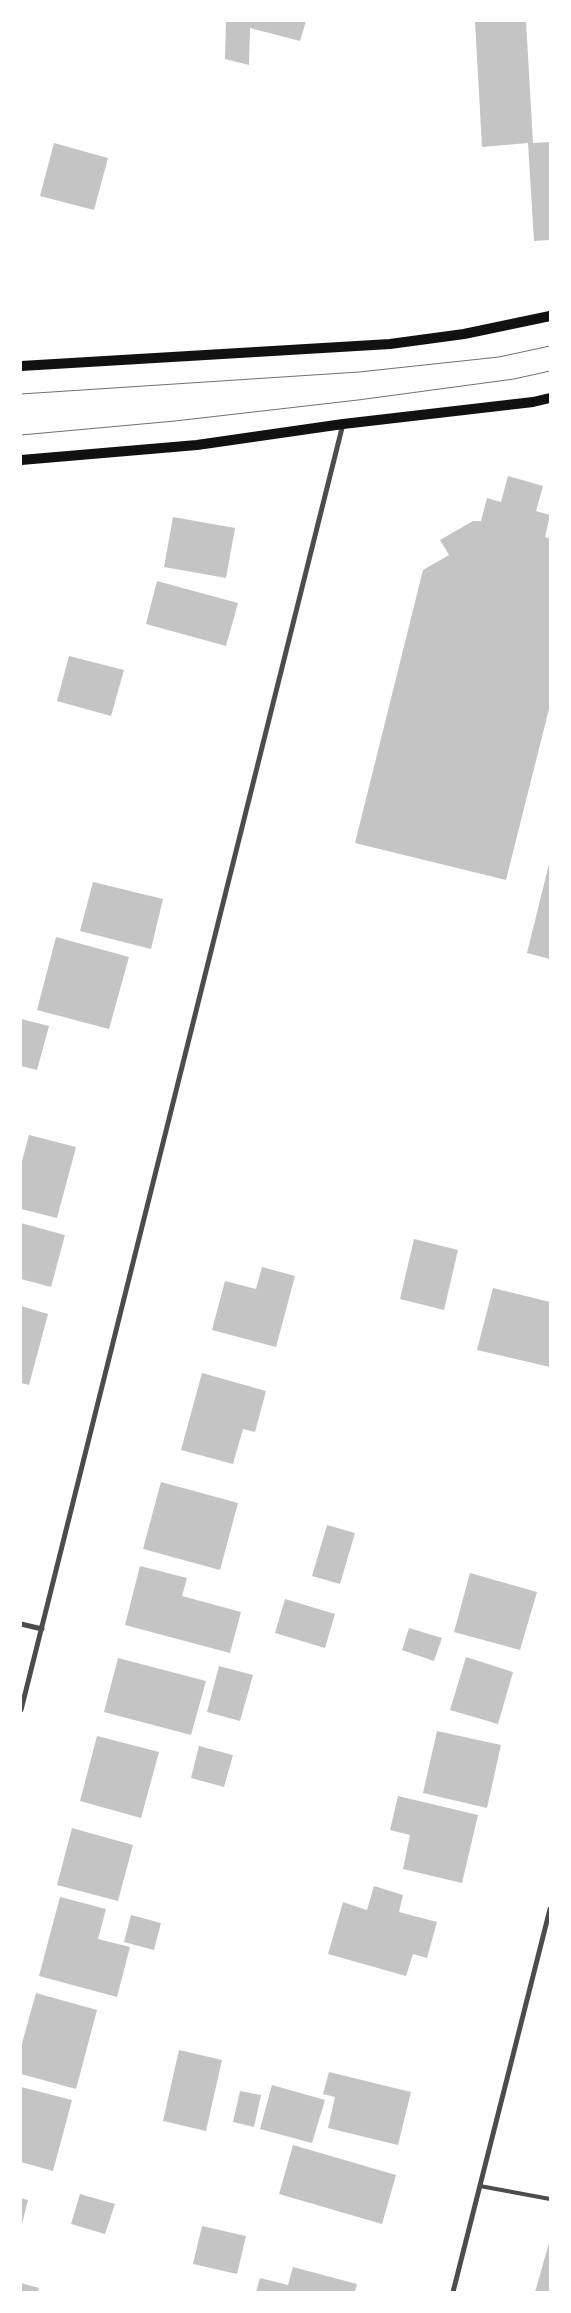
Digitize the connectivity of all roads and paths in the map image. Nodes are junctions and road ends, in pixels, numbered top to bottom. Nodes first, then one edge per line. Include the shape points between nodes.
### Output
1 (550, 316) edge
2 (21, 366) edge
3 (550, 398) edge
4 (343, 424) junction
5 (21, 460) edge
6 (21, 1624) edge
7 (42, 1629) junction
8 (21, 1710) edge
9 (550, 1909) edge
10 (480, 2186) junction
11 (550, 2199) edge
12 (453, 2292) edge

1 - 2 main road via 464,334 390,344
3 - 4 main road
4 - 5 main road via 197,444
4 - 7 street
6 - 7 street
7 - 8 street
9 - 10 street
10 - 11 lane
10 - 12 street

